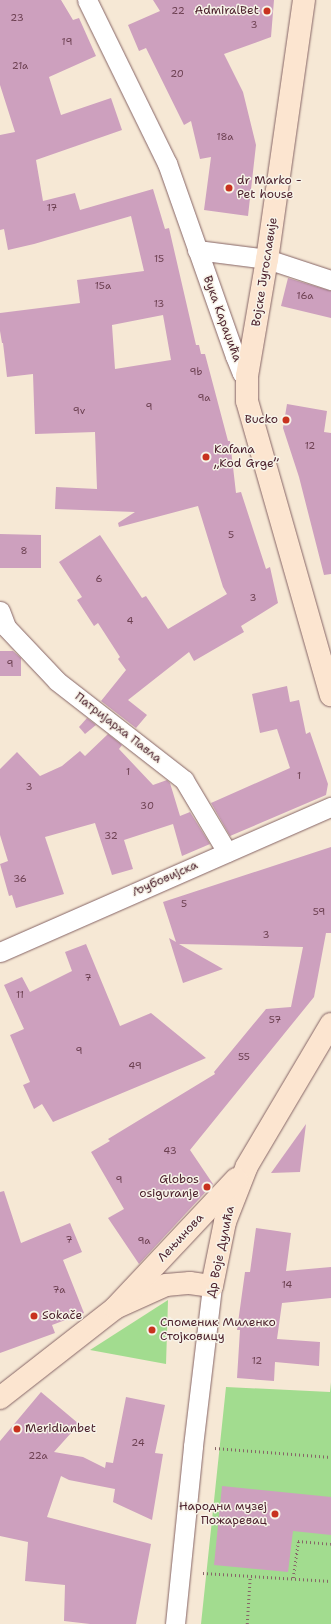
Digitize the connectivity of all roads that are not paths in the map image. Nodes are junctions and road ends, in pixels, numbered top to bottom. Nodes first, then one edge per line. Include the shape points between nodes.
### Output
1 (87, 0) edge
2 (304, 0) edge
3 (197, 250) junction
4 (267, 259) junction
5 (331, 280) edge
6 (247, 376) junction
7 (0, 611) edge
8 (331, 695) edge
9 (331, 807) edge
10 (227, 852) junction
11 (0, 952) edge
12 (331, 1024) edge
13 (247, 1166) junction
14 (212, 1286) junction
15 (115, 1308) junction
16 (0, 1397) edge
17 (175, 1624) edge

1 - 3 street, Вука Караџића via 168,163
2 - 4 main road, Војске Југославије
3 - 4 street
3 - 6 street, Вука Караџића via 235,356 242,373
4 - 5 street
4 - 6 main road, Војске Југославије
6 - 8 main road, Вука Караџића via 247,401
7 - 10 street, Патријарха Павла via 6,628 57,681 184,780
9 - 10 street, Љубовијска
10 - 11 street, Љубовијска
12 - 13 main road, Др Воје Дулића
13 - 14 main road, Др Воје Дулића via 225,1222
13 - 15 main road, Лењинова
14 - 15 main road, Лењинова via 190,1283 166,1285
14 - 17 street, Др Воје Дулића
15 - 16 main road, Лењинова

